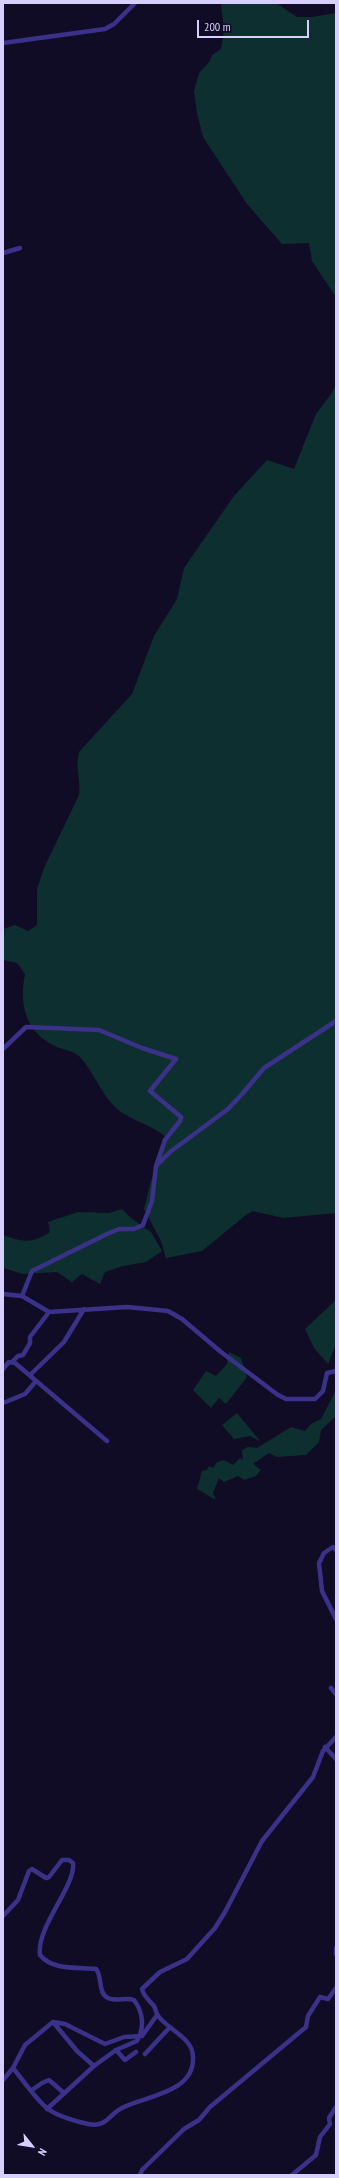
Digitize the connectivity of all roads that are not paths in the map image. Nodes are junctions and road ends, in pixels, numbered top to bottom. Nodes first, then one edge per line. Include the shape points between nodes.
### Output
1 (135, 3) edge
2 (3, 43) edge
3 (20, 248) dead end
4 (3, 253) edge
5 (336, 1021) edge
6 (3, 1049) edge
7 (156, 1166) junction
8 (3, 1294) edge
9 (22, 1296) junction
10 (84, 1309) junction
11 (49, 1312) junction
12 (13, 1361) junction
13 (3, 1369) edge
14 (336, 1371) edge
15 (30, 1375) junction
16 (36, 1381) junction
17 (3, 1403) edge
18 (107, 1441) dead end
19 (336, 1550) edge
20 (336, 1618) edge
21 (331, 1688) dead end
22 (336, 1694) edge
23 (336, 1737) edge
24 (325, 1748) junction
25 (336, 1759) edge
26 (3, 1916) edge
27 (336, 1948) edge
28 (336, 1954) edge
29 (336, 1988) edge
30 (157, 2015) junction
31 (53, 2022) junction
32 (170, 2027) junction
33 (139, 2037) junction
34 (116, 2050) junction
35 (136, 2052) dead end
36 (145, 2054) dead end
37 (94, 2066) junction
38 (13, 2068) junction
39 (3, 2080) edge
40 (32, 2090) junction
41 (64, 2093) junction
42 (336, 2107) edge
43 (47, 2109) junction
44 (140, 2175) edge
45 (292, 2175) edge

1 - 2 street via 114,24 105,29
3 - 4 street
5 - 7 street via 264,1068 228,1109 170,1152
6 - 7 street via 26,1027 99,1030 142,1048 176,1058 150,1091 181,1118 165,1140
7 - 9 street via 152,1201 143,1225 134,1229 119,1229 32,1271
8 - 9 street
9 - 11 street
10 - 11 street
10 - 14 street via 127,1307 170,1312 285,1399 315,1399 323,1391 327,1373
10 - 15 street via 64,1342
11 - 12 street via 30,1337 24,1354
12 - 13 street
12 - 15 street
15 - 16 street
16 - 17 street via 25,1394
16 - 18 street
19 - 20 street via 333,1547 325,1552 319,1563 322,1591
21 - 22 street
23 - 24 street
24 - 25 street
24 - 30 street via 313,1778 262,1841 218,1924 187,1959 160,1972 143,1988 143,1993 155,2007
26 - 33 street via 18,1900 29,1871 35,1870 46,1878 62,1860 73,1863 72,1876 48,1925 40,1955 48,1962 65,1967 96,1969 101,1979 101,1989 107,1997 134,2000 142,2016
27 - 28 street
29 - 44 street via 328,1999 319,1998 308,2016 307,2026 294,2039 210,2107 199,2120 184,2129 142,2170
30 - 32 street
30 - 33 street via 146,2032
31 - 33 street via 65,2024 105,2044 124,2037
31 - 37 street via 77,2051
31 - 38 street via 25,2045
32 - 36 street
32 - 43 street via 193,2050 191,2069 179,2085 122,2108 101,2124 87,2124
33 - 34 street via 137,2041
34 - 35 street via 125,2060
34 - 37 street
37 - 41 street
38 - 39 street
38 - 40 street
40 - 41 street via 49,2080
40 - 43 street
41 - 43 street
42 - 45 street via 329,2118 329,2125 320,2137 316,2155

